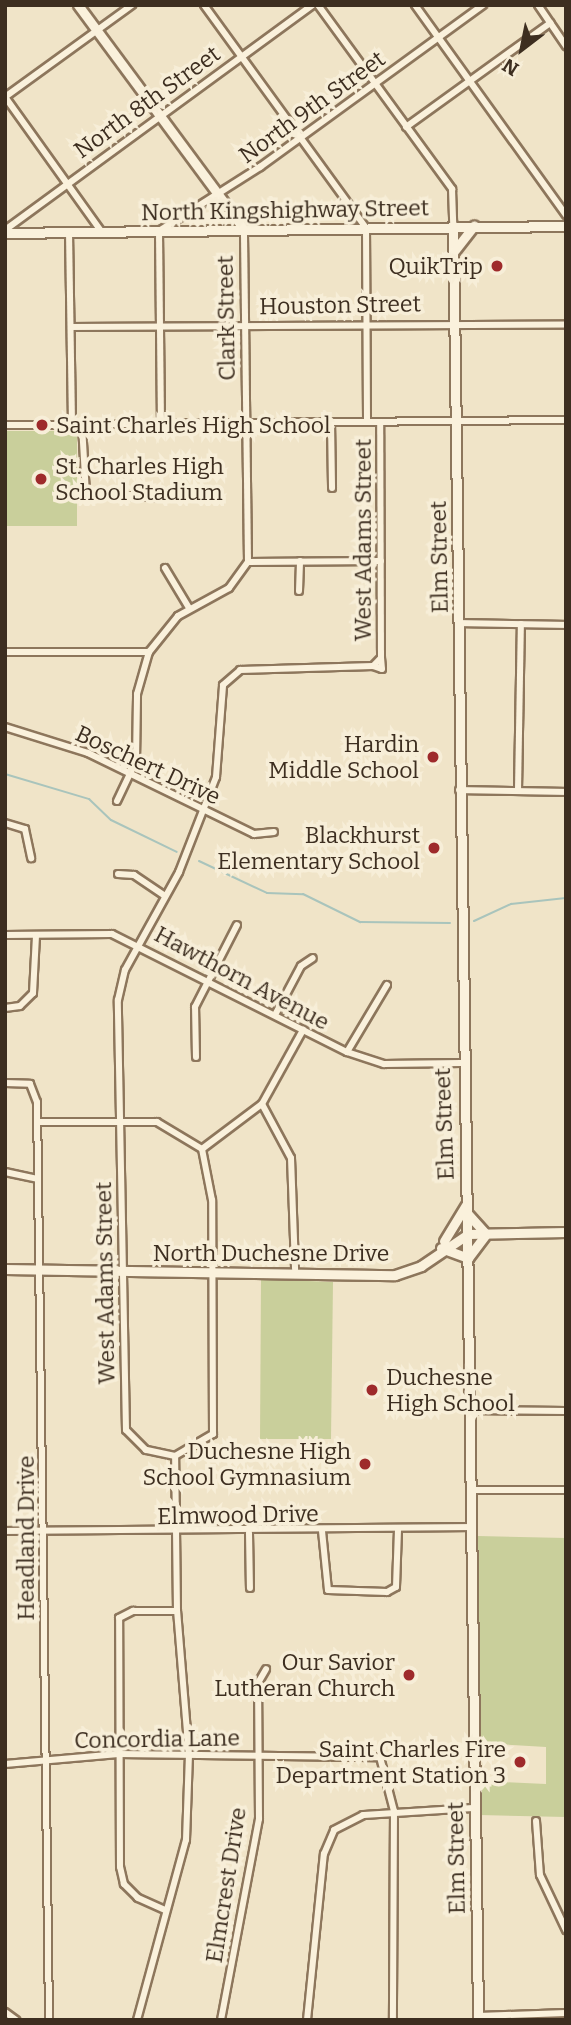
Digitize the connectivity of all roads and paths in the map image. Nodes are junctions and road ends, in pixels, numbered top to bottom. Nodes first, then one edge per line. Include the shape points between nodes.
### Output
1 (78, 5) edge
2 (132, 5) edge
3 (204, 5) edge
4 (312, 5) edge
5 (318, 5) edge
6 (415, 5) edge
7 (483, 5) edge
8 (537, 5) edge
9 (550, 23) junction
10 (96, 31) junction
11 (439, 38) junction
12 (566, 46) edge
13 (241, 56) junction
14 (469, 81) junction
15 (375, 83) junction
16 (5, 97) edge
17 (158, 116) junction
18 (406, 127) junction
19 (300, 138) junction
20 (66, 182) junction
21 (215, 195) junction
22 (566, 215) edge
23 (453, 226) junction
24 (474, 226) junction
25 (566, 226) edge
26 (366, 228) junction
27 (244, 229) junction
28 (101, 231) junction
29 (159, 231) junction
30 (5, 232) edge
31 (69, 232) junction
32 (454, 252) junction
33 (457, 321) junction
34 (367, 322) junction
35 (245, 324) junction
36 (566, 324) edge
37 (162, 326) junction
38 (73, 327) junction
39 (456, 420) junction
40 (566, 420) edge
41 (331, 422) junction
42 (367, 422) junction
43 (380, 422) junction
44 (161, 423) junction
45 (245, 423) junction
46 (5, 425) edge
47 (72, 425) junction
48 (82, 425) junction
49 (332, 488) dead end
50 (169, 498) dead end
51 (300, 561) junction
52 (381, 561) junction
53 (248, 562) junction
54 (165, 568) dead end
55 (299, 591) dead end
56 (189, 608) junction
57 (459, 623) junction
58 (521, 624) junction
59 (566, 625) edge
60 (5, 652) edge
61 (149, 652) junction
62 (5, 727) edge
63 (131, 775) junction
64 (458, 790) junction
65 (518, 790) junction
66 (566, 792) edge
67 (117, 801) dead end
68 (205, 810) junction
69 (5, 823) edge
70 (274, 832) dead end
71 (31, 858) dead end
72 (118, 874) dead end
73 (165, 896) junction
74 (237, 925) dead end
75 (5, 935) edge
76 (36, 935) junction
77 (137, 943) junction
78 (313, 958) dead end
79 (209, 982) junction
80 (387, 985) dead end
81 (5, 1008) edge
82 (275, 1015) junction
83 (303, 1030) junction
84 (347, 1052) junction
85 (197, 1057) dead end
86 (461, 1063) junction
87 (5, 1083) edge
88 (262, 1104) junction
89 (120, 1120) junction
90 (38, 1122) junction
91 (202, 1149) junction
92 (5, 1172) edge
93 (37, 1179) junction
94 (467, 1208) junction
95 (564, 1231) edge
96 (468, 1234) junction
97 (486, 1234) junction
98 (439, 1249) junction
99 (468, 1258) junction
100 (5, 1269) edge
101 (295, 1269) junction
102 (212, 1270) junction
103 (41, 1272) junction
104 (122, 1272) junction
105 (469, 1409) junction
106 (566, 1411) edge
107 (175, 1457) junction
108 (471, 1490) junction
109 (566, 1490) edge
110 (472, 1527) junction
111 (398, 1529) junction
112 (5, 1531) edge
113 (322, 1531) junction
114 (43, 1533) junction
115 (174, 1533) junction
116 (249, 1533) junction
117 (250, 1588) dead end
118 (177, 1611) junction
119 (265, 1669) dead end
120 (119, 1754) junction
121 (257, 1755) junction
122 (189, 1756) junction
123 (45, 1759) junction
124 (5, 1763) edge
125 (474, 1808) junction
126 (394, 1811) junction
127 (536, 1821) dead end
128 (165, 1910) junction
129 (566, 1930) edge
130 (5, 2012) edge
131 (566, 2013) edge
132 (478, 2018) edge
133 (16, 2020) edge
134 (49, 2020) edge
135 (137, 2020) edge
136 (221, 2020) edge
137 (307, 2020) edge
138 (393, 2020) edge

1 - 10 main road, Clark Street
2 - 10 street
3 - 13 street
4 - 13 street, North 8th Street
5 - 15 street
6 - 11 street
7 - 11 street, North 9th Street
8 - 9 street
9 - 12 street
9 - 14 street
10 - 16 street
10 - 17 main road, Clark Street
11 - 14 street
11 - 15 street, North 9th Street
13 - 17 street, North 8th Street
13 - 19 street
14 - 18 street
14 - 22 street
15 - 18 street
15 - 19 street, North 9th Street
16 - 20 street
17 - 20 street, North 8th Street
17 - 21 main road, Clark Street
18 - 23 street via 452,189
19 - 21 street, North 9th Street
19 - 26 street
20 - 28 street
20 - 30 street, North 8th Street
21 - 27 main road, Clark Street
21 - 29 street, North 9th Street
23 - 24 main road, North Kingshighway Street
23 - 26 main road, North Kingshighway Street
23 - 32 main road, Elm Street
24 - 25 main road, North Kingshighway Street
24 - 32 main road
26 - 27 main road, North Kingshighway Street
26 - 34 street, West Adams Street
27 - 29 main road, North Kingshighway Street
27 - 35 street, Clark Street
28 - 29 main road, North Kingshighway Street
28 - 31 main road, North Kingshighway Street
29 - 37 street
30 - 31 main road, North Kingshighway Street
31 - 38 street
32 - 33 main road, Elm Street
33 - 34 street, Houston Street
33 - 36 street, Houston Street
33 - 39 main road, Elm Street
34 - 35 street, Houston Street
34 - 42 street, West Adams Street
35 - 37 street, Houston Street
35 - 45 street, Clark Street
37 - 38 street, Houston Street
37 - 44 street
38 - 47 street
39 - 40 street
39 - 43 street
39 - 57 main road, Elm Street
41 - 42 street
41 - 45 street
41 - 49 street
42 - 43 street
43 - 52 street, West Adams Street
44 - 45 street
44 - 48 street
45 - 53 street, Clark Street
46 - 47 street
47 - 48 street
48 - 50 street via 86,494
51 - 52 street
51 - 53 street
51 - 55 street
52 - 68 street, West Adams Street via 382,658 373,666 250,668 229,677 216,706 217,769
53 - 56 street via 229,588
54 - 56 street
56 - 61 street
57 - 58 street
57 - 64 main road, Elm Street
58 - 59 street
58 - 65 street
60 - 61 street
61 - 63 street via 137,694
62 - 63 street, Boschert Drive via 88,753
63 - 67 street
63 - 68 street, Boschert Drive
64 - 65 street
64 - 86 main road, Elm Street
65 - 66 street
68 - 70 street, Boschert Drive via 254,834
68 - 73 street, West Adams Street
69 - 71 street via 25,829
72 - 73 street via 134,875
73 - 77 street, West Adams Street
74 - 79 street
75 - 76 street, Hawthorn Avenue
76 - 77 street, Hawthorn Avenue via 112,934
76 - 81 street via 33,993 20,1006
77 - 79 street, Hawthorn Avenue
77 - 89 street, West Adams Street via 118,1000
78 - 82 street via 301,966
79 - 82 street, Hawthorn Avenue
79 - 85 street via 195,1007
80 - 84 street
82 - 83 street, Hawthorn Avenue
83 - 84 street, Hawthorn Avenue
83 - 88 street
84 - 86 street, Hawthorn Avenue via 384,1064
86 - 94 main road, Elm Street
87 - 90 street, Headland Drive via 34,1087
88 - 91 street
88 - 101 street via 292,1158
89 - 90 street
89 - 91 street via 157,1122
89 - 104 street, West Adams Street
90 - 93 street, Headland Drive
91 - 102 street via 212,1200
92 - 93 street
93 - 103 street, Headland Drive
94 - 96 main road, Elm Street
94 - 97 main road
94 - 98 main road
95 - 97 main road, North Duchesne Drive
96 - 97 main road, North Duchesne Drive
96 - 98 main road, North Duchesne Drive
96 - 99 main road, Elm Street
97 - 99 main road
98 - 99 main road
98 - 101 main road, North Duchesne Drive via 421,1266 395,1275
99 - 105 main road, Elm Street
100 - 103 main road, North Duchesne Drive
101 - 102 main road, North Duchesne Drive
102 - 104 main road, North Duchesne Drive
102 - 107 street via 213,1434
103 - 104 main road, North Duchesne Drive
103 - 114 street, Headland Drive
104 - 107 street, West Adams Street via 126,1430 146,1450
105 - 106 street
105 - 108 main road, Elm Street
107 - 115 street
108 - 109 street
108 - 110 main road, Elm Street
110 - 111 street, Elmwood Drive
110 - 125 main road, Elm Street
111 - 113 street, Elmwood Drive
111 - 113 street via 396,1587 387,1592 328,1590
112 - 114 street, Elmwood Drive
113 - 116 street, Elmwood Drive
114 - 115 street, Elmwood Drive
114 - 123 street, Headland Drive
115 - 116 street, Elmwood Drive
115 - 118 street
116 - 117 street
118 - 120 street via 132,1611 119,1618
118 - 122 street
119 - 121 street, Elmcrest Drive via 258,1683
120 - 122 street, Concordia Lane
120 - 123 street, Concordia Lane
120 - 128 street via 124,1884 144,1902
121 - 122 street, Concordia Lane
121 - 126 street, Concordia Lane via 380,1757
121 - 136 street, Elmcrest Drive via 259,1819
122 - 128 street via 186,1840
123 - 124 street, Concordia Lane
123 - 134 street, Headland Drive
125 - 126 street
125 - 132 main road, Elm Street
126 - 137 street via 348,1819 327,1841
126 - 138 street, Concordia Lane
127 - 129 street via 540,1875
128 - 135 street
130 - 133 street
131 - 132 street

